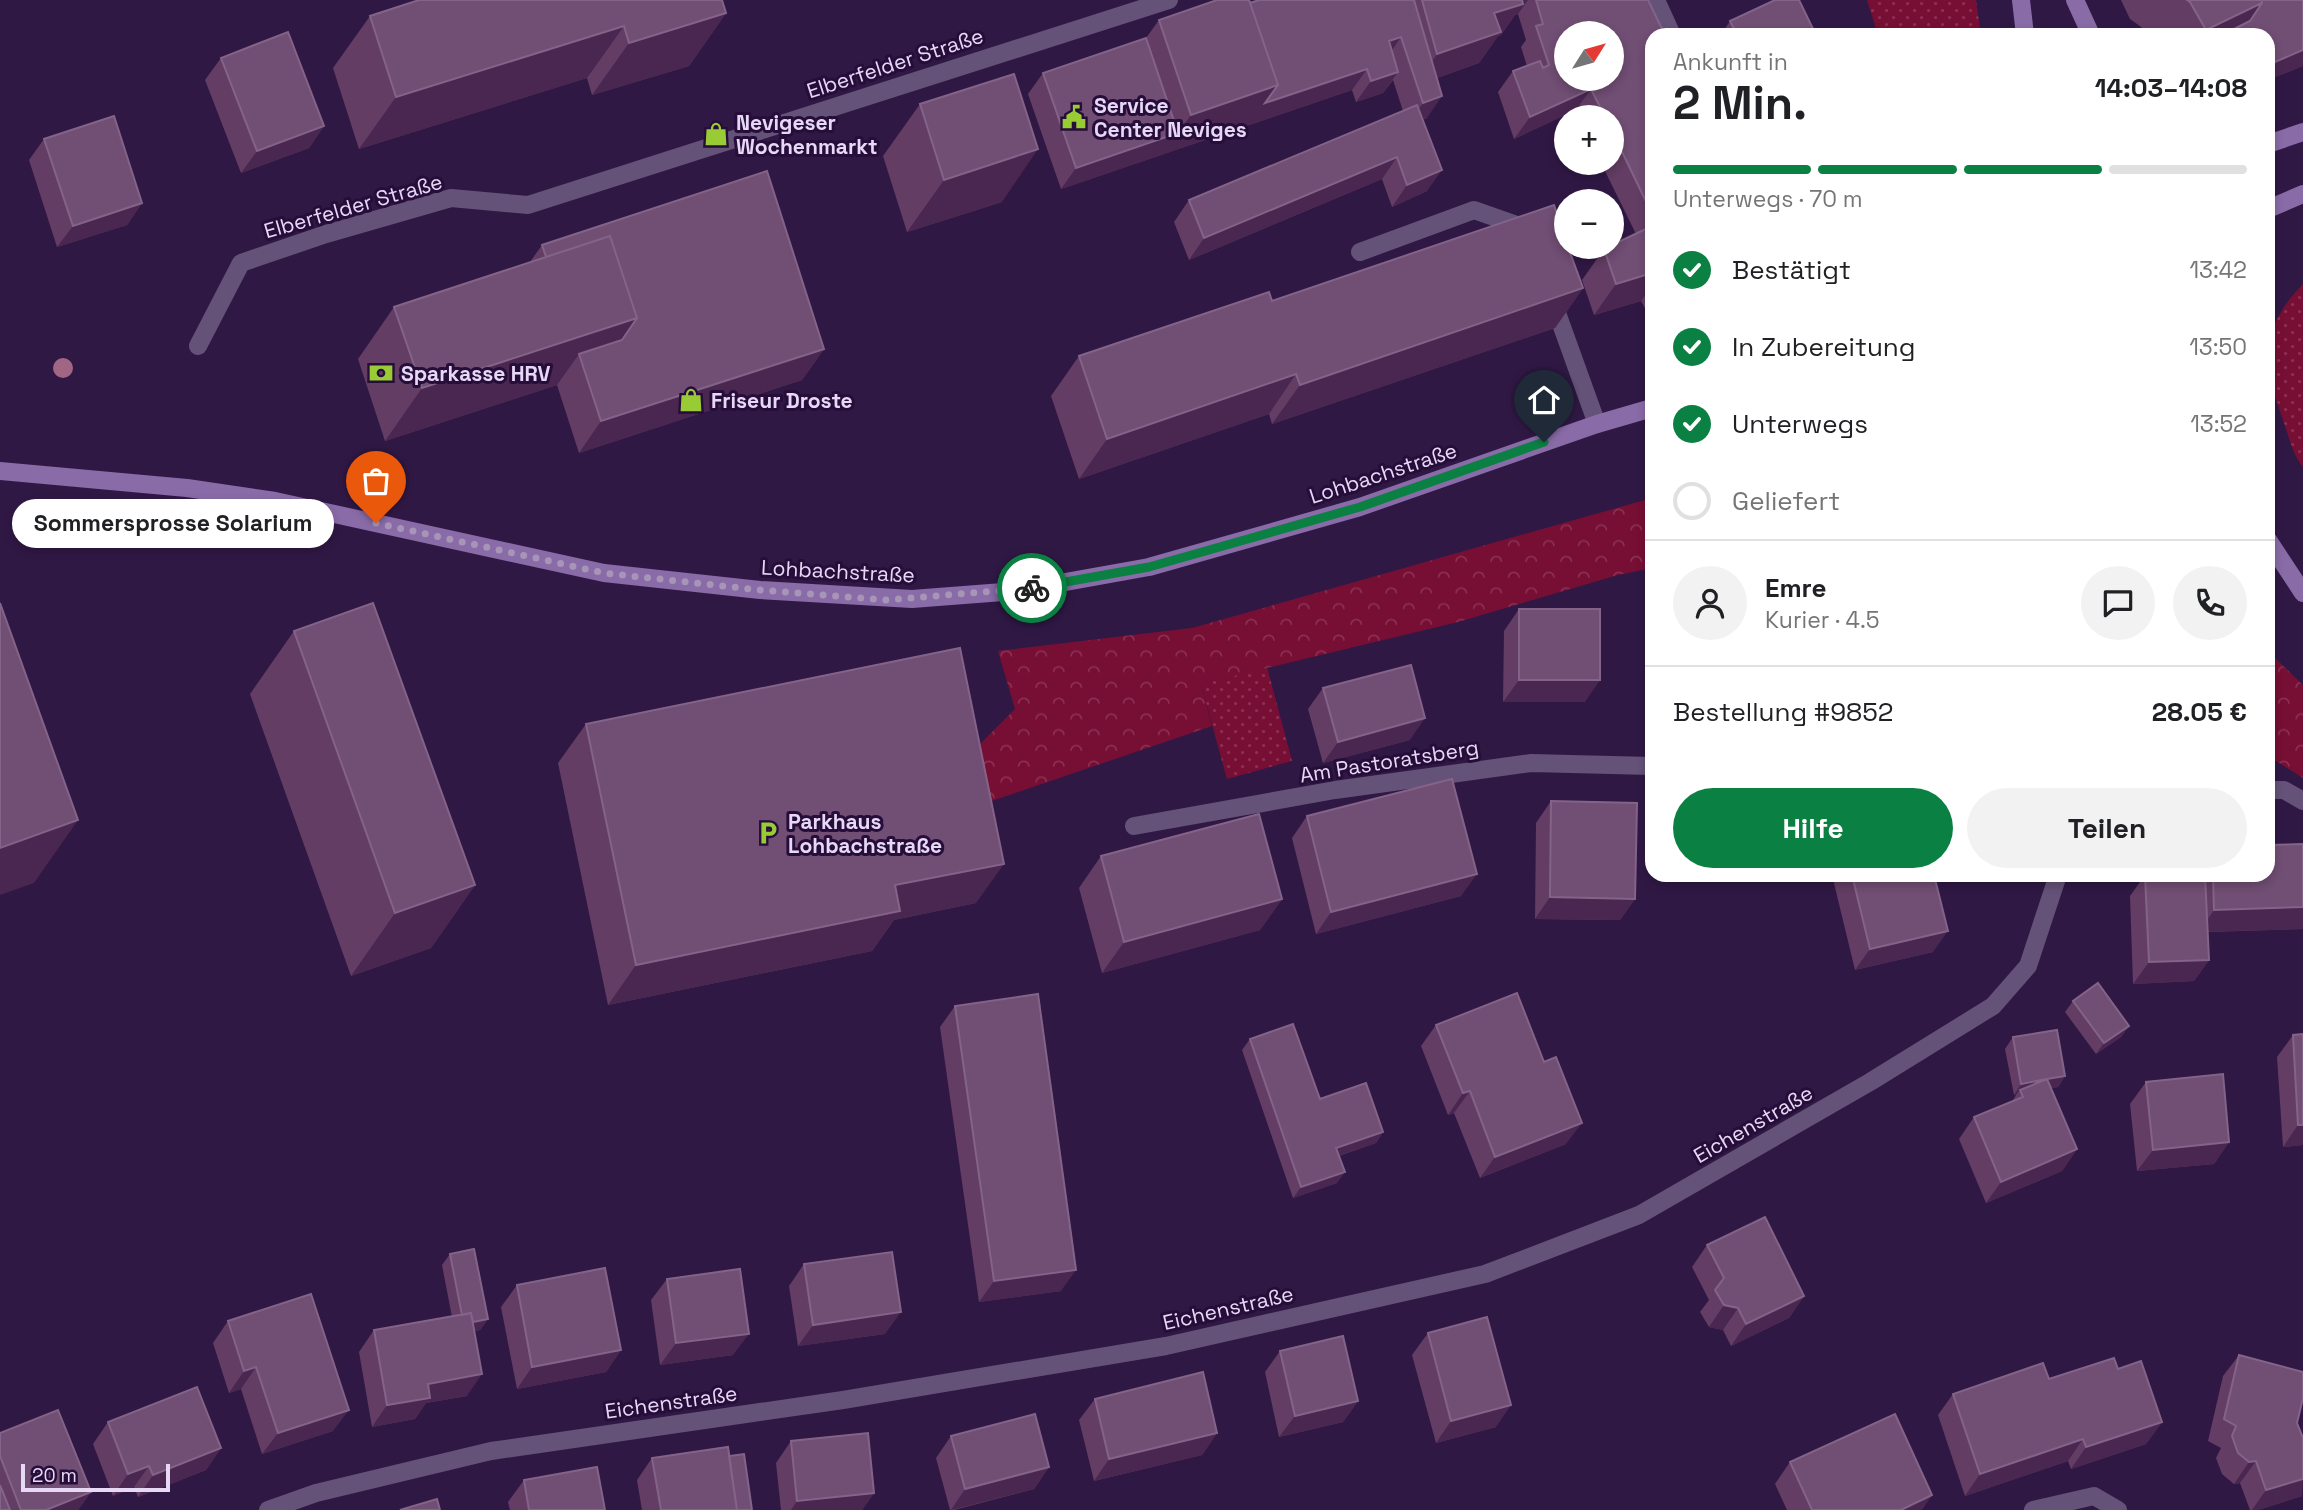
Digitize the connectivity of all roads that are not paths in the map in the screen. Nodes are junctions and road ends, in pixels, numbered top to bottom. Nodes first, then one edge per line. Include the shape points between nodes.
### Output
1 (1169, 0) edge
2 (1656, 0) edge
3 (2021, 0) edge
4 (2075, 0) edge
5 (1669, 28) edge
6 (2024, 28) edge
7 (2088, 28) edge
8 (2303, 132) edge
9 (2275, 140) edge
10 (2303, 194) edge
11 (2275, 206) edge
12 (1532, 241) edge
13 (1360, 252) dead end
14 (1546, 280) edge
15 (198, 346) dead end
16 (1645, 400) edge
17 (1645, 410) edge
18 (1597, 424) junction
19 (0, 471) edge
20 (2275, 553) edge
21 (2275, 570) edge
22 (2303, 595) edge
23 (1645, 766) edge
24 (2275, 790) edge
25 (2303, 801) edge
26 (1134, 825) dead end
27 (2056, 882) edge
28 (268, 1510) edge
29 (2033, 1510) edge
30 (2118, 1510) edge

1 - 15 street, Elberfelder Straße via 528,205 451,198 241,263
2 - 5 street
3 - 6 main road
4 - 7 main road
8 - 9 main road
10 - 11 main road
12 - 13 street via 1527,228 1474,210
14 - 18 street
16 - 18 main road, Lohbachstraße
17 - 18 main road, Lohbachstraße
18 - 19 main road, Lohbachstraße via 1360,507 1149,567 1016,591 912,599 760,590 604,573 275,501
20 - 22 main road
21 - 22 main road
23 - 26 street, Am Pastoratsberg via 1531,764 1335,790
24 - 25 street
27 - 28 street, Eichenstraße via 2028,966 1993,1006 1639,1214 1485,1274 1166,1346 843,1400 491,1451 316,1493
29 - 30 street via 2094,1496

